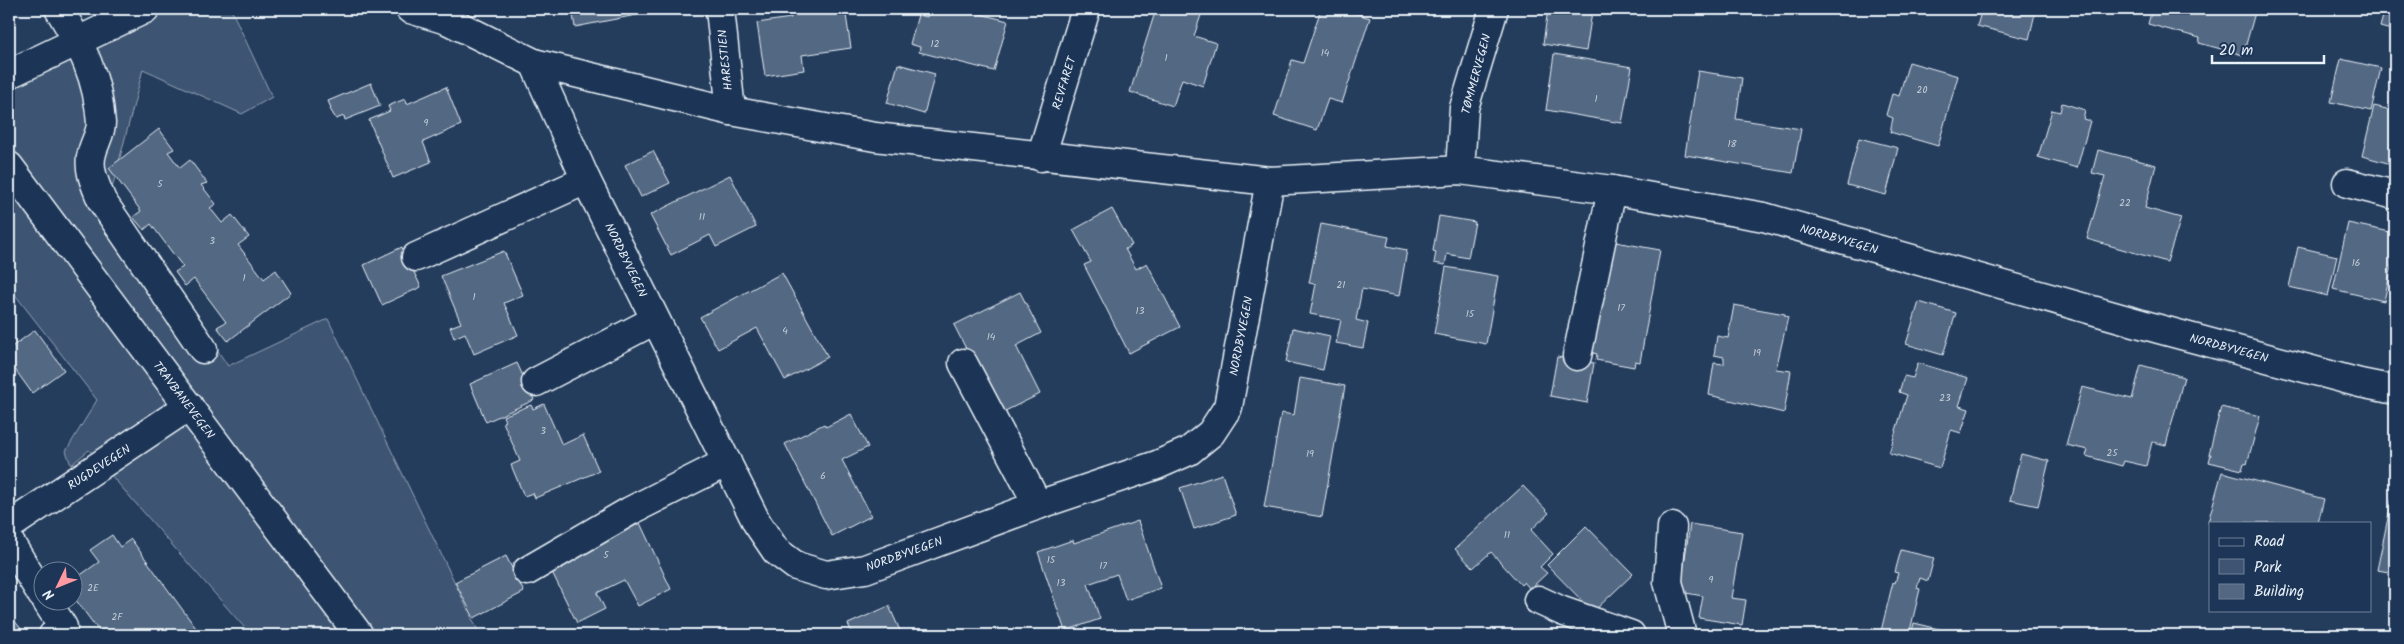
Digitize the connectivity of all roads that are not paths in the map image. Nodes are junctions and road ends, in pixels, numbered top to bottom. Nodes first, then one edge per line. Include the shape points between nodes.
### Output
1 (59, 9) edge
2 (145, 9) edge
3 (410, 9) edge
4 (720, 9) edge
5 (1086, 9) edge
6 (1494, 9) edge
7 (78, 39) junction
8 (534, 63) junction
9 (9, 74) edge
10 (731, 111) junction
11 (1042, 157) junction
12 (9, 166) edge
13 (1460, 170) junction
14 (586, 180) junction
15 (1270, 181) junction
16 (2347, 183) dead end
17 (1612, 190) junction
18 (2395, 195) edge
19 (416, 257) dead end
20 (655, 320) junction
21 (203, 349) dead end
22 (1577, 356) dead end
23 (963, 363) dead end
24 (536, 382) dead end
25 (2395, 390) edge
26 (189, 406) junction
27 (727, 462) junction
28 (1038, 505) junction
29 (9, 526) edge
30 (1672, 527) dead end
31 (9, 541) edge
32 (527, 570) dead end
33 (32, 579) edge
34 (1538, 600) dead end
35 (51, 612) edge
36 (58, 631) edge
37 (359, 635) edge
38 (1632, 635) edge
39 (1682, 635) edge

1 - 7 street
2 - 7 street
3 - 8 street, NORDBYVEGEN via 447,20
4 - 10 street, HARESTIEN
5 - 11 street, REVFARET
6 - 13 street, TØMMERVEGEN via 1464,108
7 - 9 street
7 - 21 street via 93,72 101,126 91,155 92,177 102,201
8 - 10 street, NORDBYVEGEN
8 - 14 street, NORDBYVEGEN
10 - 11 street, NORDBYVEGEN via 875,137
11 - 15 street, NORDBYVEGEN
12 - 26 street, TRAVBANEVEGEN
13 - 15 street, NORDBYVEGEN
13 - 17 street, NORDBYVEGEN
14 - 19 street
14 - 20 street, NORDBYVEGEN
15 - 28 street, NORDBYVEGEN via 1228,407 1211,433 1189,450 1157,465
16 - 18 street
17 - 22 street
17 - 25 street, NORDBYVEGEN via 1764,217 2159,329
20 - 24 street
20 - 27 street, NORDBYVEGEN
23 - 28 street
26 - 29 street, RUGDEVEGEN
26 - 37 street, TRAVBANEVEGEN
27 - 28 street, NORDBYVEGEN via 757,523 776,551 796,566 826,575 865,569
27 - 32 street via 630,511
30 - 39 street via 1668,582
31 - 33 street
34 - 38 street
35 - 36 street

